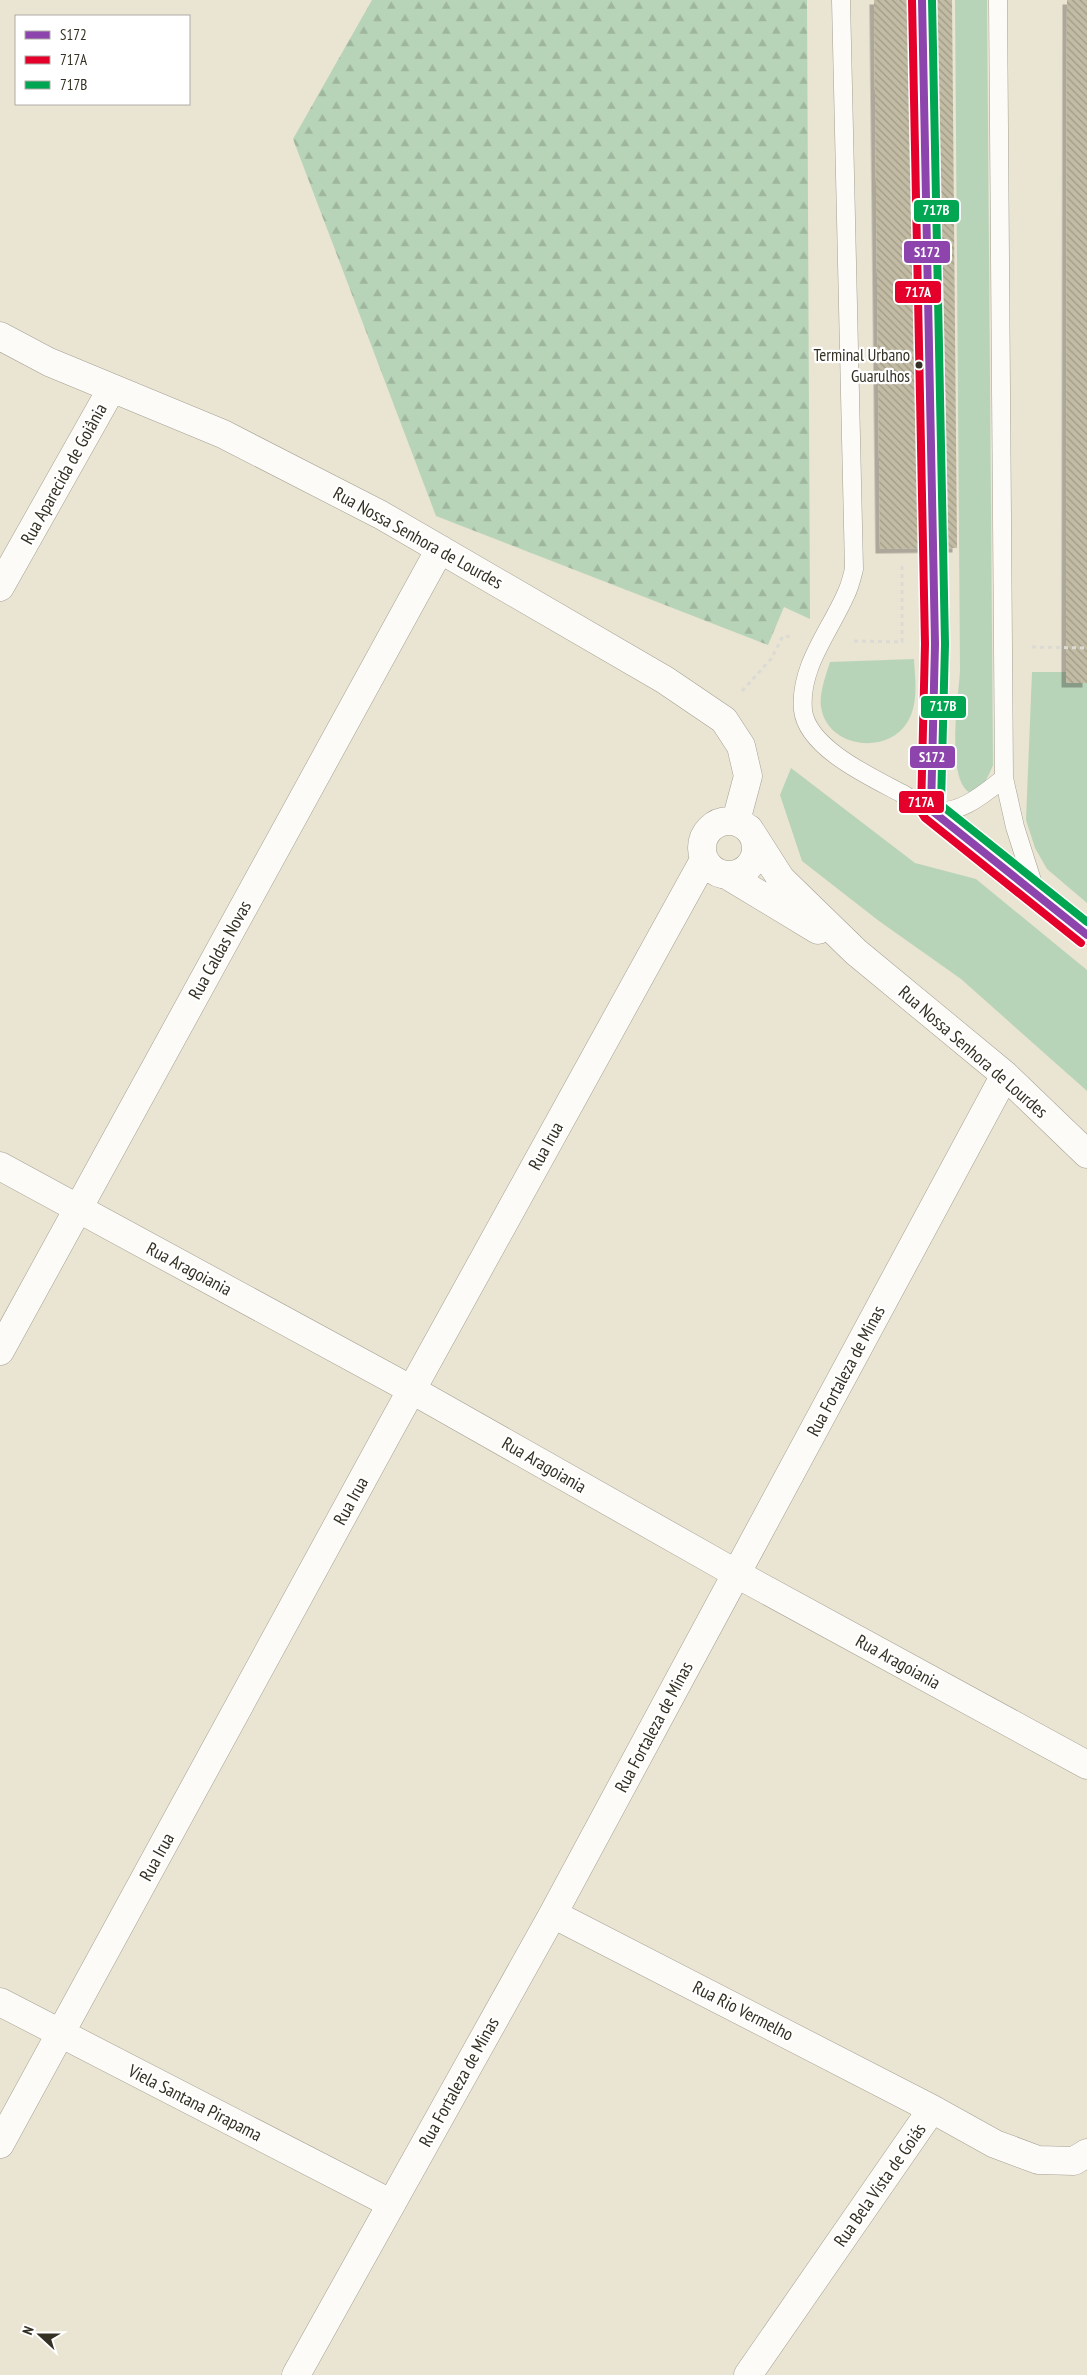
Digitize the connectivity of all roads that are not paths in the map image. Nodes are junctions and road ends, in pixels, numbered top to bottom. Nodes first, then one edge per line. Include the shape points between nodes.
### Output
1 (841, 0) edge
2 (998, 0) edge
3 (0, 336) edge
4 (112, 388) junction
5 (933, 548) dead end
6 (440, 549) junction
7 (0, 587) edge
8 (1004, 778) junction
9 (931, 810) junction
10 (743, 825) junction
11 (704, 860) junction
12 (727, 875) junction
13 (1036, 893) junction
14 (1087, 935) edge
15 (856, 952) junction
16 (1005, 1075) junction
17 (1087, 1154) edge
18 (0, 1166) edge
19 (78, 1209) junction
20 (0, 1351) edge
21 (412, 1390) junction
22 (737, 1574) junction
23 (1087, 1765) edge
24 (553, 1914) junction
25 (0, 2002) edge
26 (60, 2034) junction
27 (932, 2108) junction
28 (0, 2144) edge
29 (1087, 2153) edge
30 (390, 2203) junction
31 (296, 2375) edge
32 (748, 2375) edge

1 - 9 lane via 854,569 847,593 812,662 804,690 803,710 808,725 836,756
2 - 8 lane
3 - 4 street, Rua Nossa Senhora de Lourdes via 50,362
4 - 6 street, Rua Nossa Senhora de Lourdes via 223,434
4 - 7 street, Rua Aparecida de Goiânia
5 - 9 lane via 935,644
6 - 10 street, Rua Nossa Senhora de Lourdes via 665,680 724,720 741,746 748,776
6 - 19 street, Rua Caldas Novas
8 - 9 lane via 974,801 954,809
8 - 13 lane via 1015,827
9 - 13 lane
10 - 11 street via 719,822 706,834 702,851
10 - 12 street via 756,846 752,864 736,874
10 - 15 street, Rua Nossa Senhora de Lourdes via 781,879
11 - 12 street via 718,873
11 - 21 street, Rua Irua
12 - 15 street, Rua Nossa Senhora de Lourdes
13 - 14 lane
15 - 16 street, Rua Nossa Senhora de Lourdes
16 - 17 street, Rua Nossa Senhora de Lourdes
16 - 22 street, Rua Fortaleza de Minas
18 - 19 street, Rua Aragoiania
19 - 20 street, Rua Caldas Novas
19 - 21 street, Rua Aragoiania
21 - 22 street, Rua Aragoiania
21 - 26 street, Rua Irua
22 - 23 street, Rua Aragoiania
22 - 24 street, Rua Fortaleza de Minas
24 - 27 street, Rua Rio Vermelho
24 - 30 street, Rua Fortaleza de Minas
25 - 26 street, Viela Santana Pirapama
26 - 28 street, Rua Irua
26 - 30 street, Viela Santana Pirapama
27 - 29 street, Rua Bela Vista de Goiás via 995,2144 1038,2160 1074,2161
27 - 32 street, Rua Bela Vista de Goiás
30 - 31 street, Rua Fortaleza de Minas

